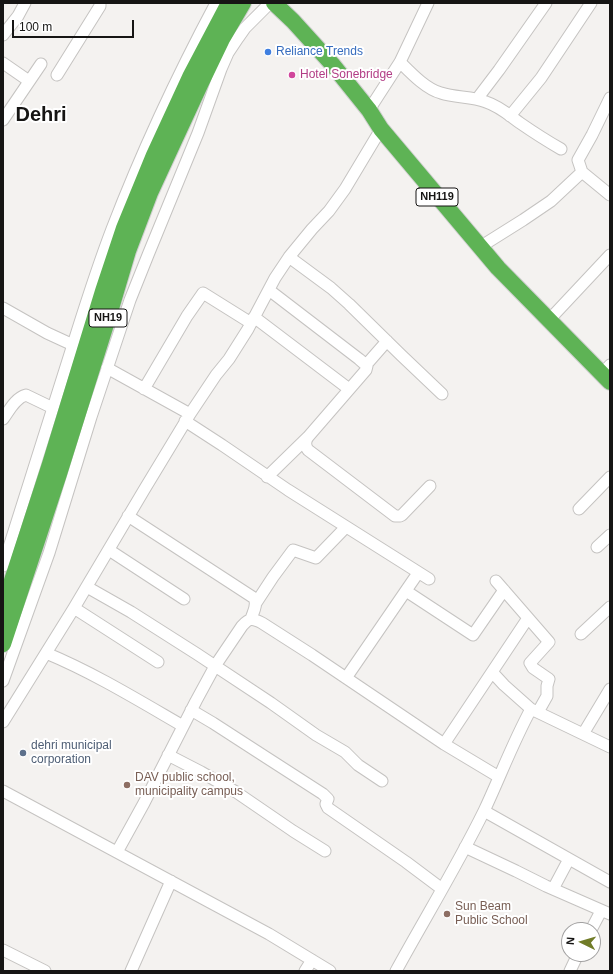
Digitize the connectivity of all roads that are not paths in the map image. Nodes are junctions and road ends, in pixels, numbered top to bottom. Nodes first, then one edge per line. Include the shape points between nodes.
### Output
1 (25, 3) edge
2 (100, 3) edge
3 (216, 3) edge
4 (229, 3) edge
5 (243, 3) edge
6 (270, 3) edge
7 (274, 3) edge
8 (428, 3) edge
9 (546, 3) edge
10 (591, 3) edge
11 (3, 35) edge
12 (400, 62) junction
13 (3, 63) edge
14 (41, 64) dead end
15 (57, 75) dead end
16 (29, 81) junction
17 (610, 98) edge
18 (477, 99) junction
19 (369, 110) junction
20 (510, 116) junction
21 (3, 120) edge
22 (381, 129) junction
23 (561, 149) dead end
24 (582, 172) junction
25 (610, 195) edge
26 (480, 247) junction
27 (610, 255) edge
28 (289, 257) junction
29 (269, 290) junction
30 (3, 308) edge
31 (253, 320) junction
32 (548, 320) junction
33 (387, 342) junction
34 (73, 345) junction
35 (366, 365) junction
36 (107, 368) junction
37 (607, 374) edge
38 (144, 389) junction
39 (349, 389) junction
40 (442, 394) dead end
41 (52, 408) junction
42 (187, 417) junction
43 (3, 419) edge
44 (308, 437) junction
45 (267, 476) junction
46 (610, 477) edge
47 (430, 486) dead end
48 (579, 509) dead end
49 (128, 516) junction
50 (346, 527) junction
51 (610, 535) edge
52 (597, 547) dead end
53 (109, 550) junction
54 (3, 566) edge
55 (418, 573) junction
56 (429, 579) dead end
57 (496, 581) dead end
58 (87, 587) junction
59 (504, 590) junction
60 (406, 591) junction
61 (184, 599) dead end
62 (256, 603) junction
63 (610, 607) edge
64 (3, 608) edge
65 (74, 608) junction
66 (528, 618) junction
67 (251, 619) junction
68 (581, 634) dead end
69 (3, 644) edge
70 (46, 653) junction
71 (158, 662) dead end
72 (215, 666) junction
73 (492, 672) junction
74 (346, 678) junction
75 (3, 681) edge
76 (610, 689) edge
77 (191, 710) junction
78 (535, 710) junction
79 (3, 722) edge
80 (183, 726) junction
81 (583, 734) junction
82 (444, 744) junction
83 (610, 747) edge
84 (168, 755) junction
85 (499, 777) junction
86 (382, 781) dead end
87 (3, 791) edge
88 (484, 810) junction
89 (465, 847) junction
90 (325, 851) dead end
91 (117, 852) junction
92 (569, 858) junction
93 (171, 880) junction
94 (610, 882) edge
95 (442, 889) junction
96 (553, 889) junction
97 (605, 912) edge
98 (597, 922) edge
99 (3, 950) edge
100 (312, 960) junction
101 (45, 971) edge
102 (131, 971) edge
103 (305, 971) edge
104 (330, 971) edge
105 (396, 971) edge

1 - 11 street
2 - 15 street
3 - 34 street via 130,183
4 - 64 highway, NH19 via 187,84 124,228
5 - 69 highway, NH19 via 222,39 150,193 131,244 64,460
6 - 36 street via 245,28 228,53 138,278
7 - 19 highway, NH119 via 332,64
8 - 12 street
9 - 18 street
10 - 20 street via 541,78
12 - 18 street via 419,80 440,93
12 - 19 street
13 - 16 street
14 - 16 street
16 - 21 street
17 - 24 street via 578,160
18 - 20 street via 495,106
19 - 22 highway, NH119
20 - 23 street
22 - 26 highway, NH119
22 - 28 street via 345,189
24 - 25 street
24 - 26 street via 551,201
26 - 32 highway, NH119
27 - 32 street
28 - 29 street
28 - 33 street via 331,288
29 - 31 street
29 - 35 street
30 - 34 street
31 - 38 street via 202,292
31 - 39 street
31 - 42 street via 229,359
32 - 37 highway, NH119
33 - 35 street
33 - 40 street
34 - 41 street
35 - 39 street via 366,370
36 - 38 street
36 - 75 street via 49,554
38 - 42 street
39 - 44 street
41 - 43 street via 26,395 18,399
41 - 54 street
42 - 45 street
42 - 49 street
44 - 45 street
44 - 47 street via 306,445 312,454 396,516 402,515
45 - 50 street
46 - 48 street
49 - 53 street
49 - 62 street via 254,598
50 - 55 street
50 - 62 street via 316,558 293,550
51 - 52 street
53 - 58 street
53 - 61 street
55 - 56 street
55 - 60 street
57 - 59 street
58 - 65 street
58 - 72 street via 153,625
59 - 60 street via 473,635
59 - 66 street
60 - 74 street
62 - 67 street
63 - 68 street
65 - 70 street
65 - 71 street
66 - 73 street
66 - 78 street via 548,642 530,663 549,679 547,696
67 - 72 street via 242,626
67 - 74 street via 262,623
70 - 79 street
70 - 80 street via 108,683
72 - 77 street
72 - 86 street via 345,752 358,765
73 - 78 street
73 - 82 street
74 - 82 street
76 - 81 street
77 - 80 street
77 - 95 street via 323,794 328,799 328,808
78 - 81 street
78 - 85 street via 518,733
80 - 84 street
81 - 83 street
82 - 85 street
84 - 90 street via 236,792
84 - 91 street
85 - 88 street
87 - 91 street
88 - 89 street
88 - 92 street
89 - 95 street
89 - 96 street
91 - 93 street
92 - 94 street
92 - 96 street
93 - 100 street
93 - 102 street
95 - 105 street
96 - 97 street
97 - 98 street
99 - 101 street
100 - 103 street
100 - 104 street

